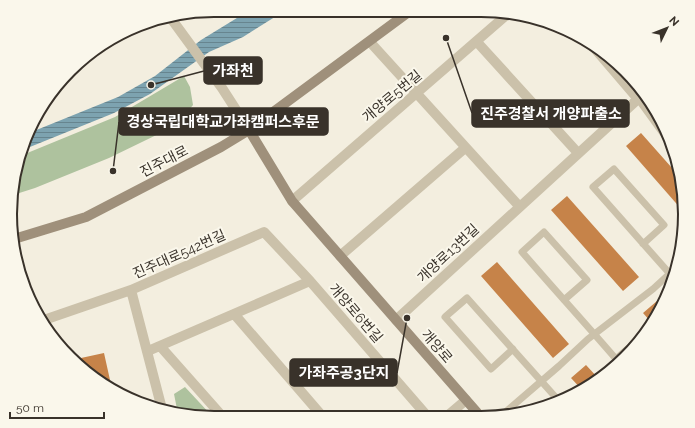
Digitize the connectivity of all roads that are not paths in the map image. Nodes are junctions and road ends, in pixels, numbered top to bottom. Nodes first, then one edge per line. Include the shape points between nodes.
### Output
1 (402, 17) edge
2 (503, 18) edge
3 (173, 22) edge
4 (370, 42) junction
5 (476, 42) junction
6 (616, 72) edge
7 (635, 91) edge
8 (416, 94) junction
9 (641, 100) edge
10 (248, 130) junction
11 (465, 148) junction
12 (578, 153) junction
13 (292, 201) junction
14 (519, 206) junction
15 (264, 232) joint
16 (19, 238) edge
17 (643, 244) junction
18 (340, 256) junction
19 (669, 273) edge
20 (668, 275) edge
21 (310, 281) junction
22 (131, 290) junction
23 (564, 300) junction
24 (235, 315) junction
25 (47, 319) edge
26 (396, 320) junction
27 (594, 334) junction
28 (160, 346) junction
29 (513, 349) junction
30 (148, 351) junction
31 (615, 358) edge
32 (542, 380) junction
33 (555, 396) edge
34 (466, 400) junction
35 (161, 403) edge
36 (509, 409) edge
37 (218, 411) edge
38 (316, 411) edge
39 (423, 411) edge
40 (453, 411) edge
41 (476, 411) edge

1 - 4 street, 진주대로
2 - 5 street, 개양로5번길
3 - 10 street
4 - 8 street
4 - 10 street, 진주대로
5 - 8 street, 개양로5번길
5 - 12 street
6 - 7 street
8 - 11 street
8 - 13 street, 개양로5번길
9 - 12 street, 개양로13번길
10 - 13 street, 개양로
10 - 16 street, 진주대로 via 221,147 86,217
11 - 14 street
11 - 18 street
12 - 14 street, 개양로13번길
13 - 18 street, 개양로
14 - 26 street, 개양로13번길
15 - 21 street, 개양로6번길
15 - 22 street, 진주대로542번길
17 - 17 lane via 593,187 614,169 664,225
17 - 19 lane
18 - 26 street, 개양로
20 - 27 lane
21 - 24 street, 개양로6번길
21 - 39 street, 개양로6번길
22 - 25 street
22 - 30 street, 진주대로542번길
23 - 23 lane via 522,252 544,232 587,280
23 - 27 lane
24 - 28 street, 개양로6번길
24 - 38 street
26 - 34 street, 개양로
27 - 31 lane
27 - 32 lane
28 - 30 street, 개양로6번길
28 - 37 street
29 - 29 lane via 467,298 445,317 492,369
29 - 32 lane
30 - 35 street, 진주대로542번길
32 - 33 lane
32 - 36 lane
34 - 40 street
34 - 41 street, 개양로

